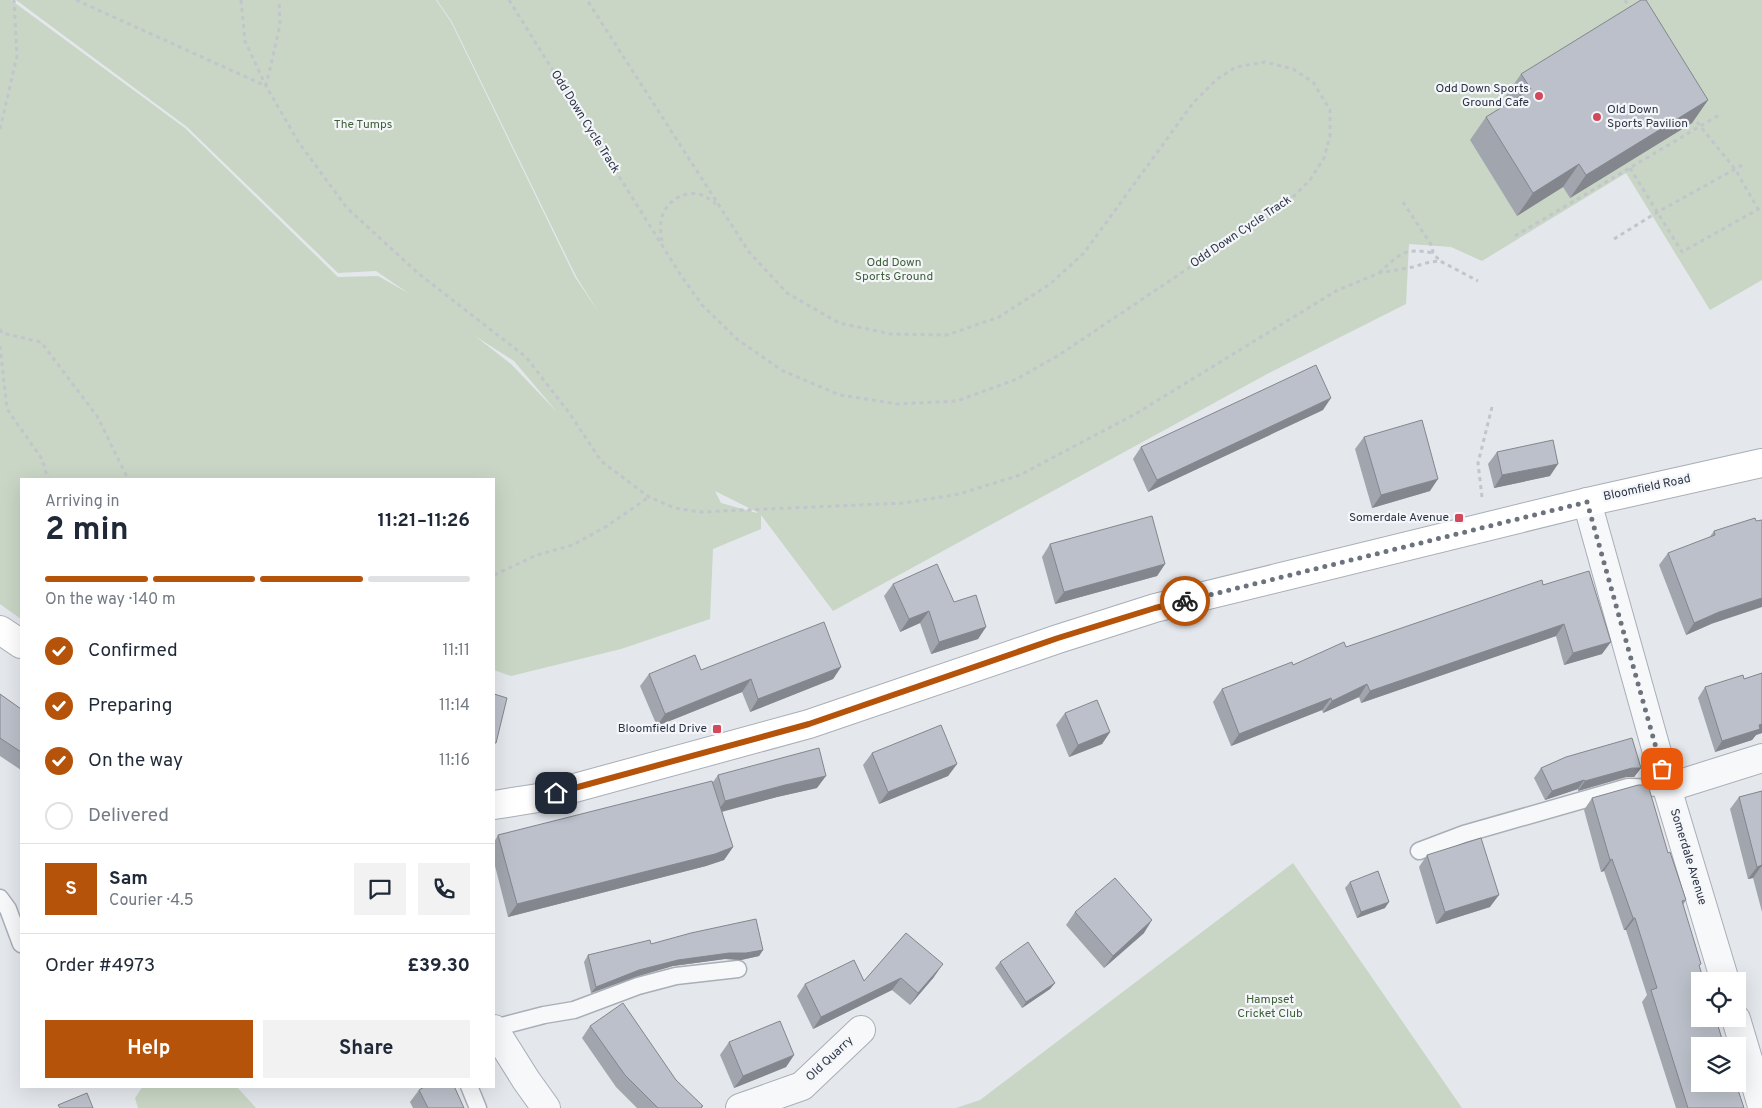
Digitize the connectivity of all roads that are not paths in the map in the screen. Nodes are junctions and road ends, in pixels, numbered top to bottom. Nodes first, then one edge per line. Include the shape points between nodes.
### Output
1 (1762, 463) edge
2 (1587, 502) junction
3 (0, 630) edge
4 (20, 643) edge
5 (1762, 758) edge
6 (1667, 788) junction
7 (495, 805) edge
8 (1419, 851) dead end
9 (0, 898) edge
10 (20, 941) edge
11 (738, 969) dead end
12 (1722, 972) edge
13 (1738, 1027) edge
14 (495, 1029) edge
15 (861, 1030) dead end
16 (495, 1031) edge
17 (470, 1088) edge
18 (1762, 1106) edge
19 (478, 1108) edge
20 (546, 1108) edge
21 (740, 1108) edge

1 - 2 street, Bloomfield Road
2 - 6 street, Somerdale Avenue
2 - 7 street, Bloomfield Road via 1155,608 809,724 538,798
3 - 4 street
5 - 6 street
6 - 8 lane via 1628,787 1464,834
6 - 12 street, Somerdale Avenue
9 - 10 lane
11 - 14 lane via 676,976 638,986 574,1010
13 - 18 street
15 - 21 street, Old Quarry via 802,1086
16 - 20 street
17 - 19 lane

